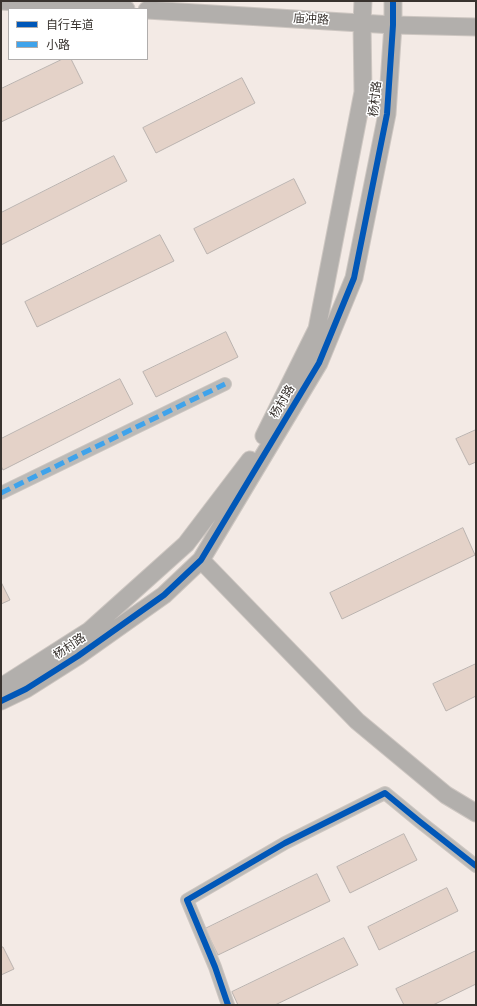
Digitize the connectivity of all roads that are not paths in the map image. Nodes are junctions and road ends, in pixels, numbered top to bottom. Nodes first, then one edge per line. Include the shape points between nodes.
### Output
1 (1, 1) edge
2 (363, 1) edge
3 (393, 1) edge
4 (110, 8) edge
5 (148, 10) edge
6 (362, 23) junction
7 (393, 25) junction
8 (476, 27) edge
9 (225, 384) dead end
10 (1, 493) edge
11 (201, 560) junction
12 (1, 687) edge
13 (1, 701) edge
14 (476, 813) edge
15 (476, 866) edge
16 (228, 1005) edge

1 - 4 street
2 - 6 street
3 - 7 street, 杨村路
5 - 6 street, 庙冲路
6 - 7 street, 庙冲路
6 - 12 street via 363,92 317,329 255,453 186,544 89,631
7 - 8 street, 庙冲路
7 - 11 street, 杨村路 via 386,114 354,278 319,363
9 - 10 street
11 - 13 street, 杨村路 via 164,595 84,652 26,689
11 - 14 street via 357,721 446,795
15 - 16 street via 385,793 286,842 188,900

